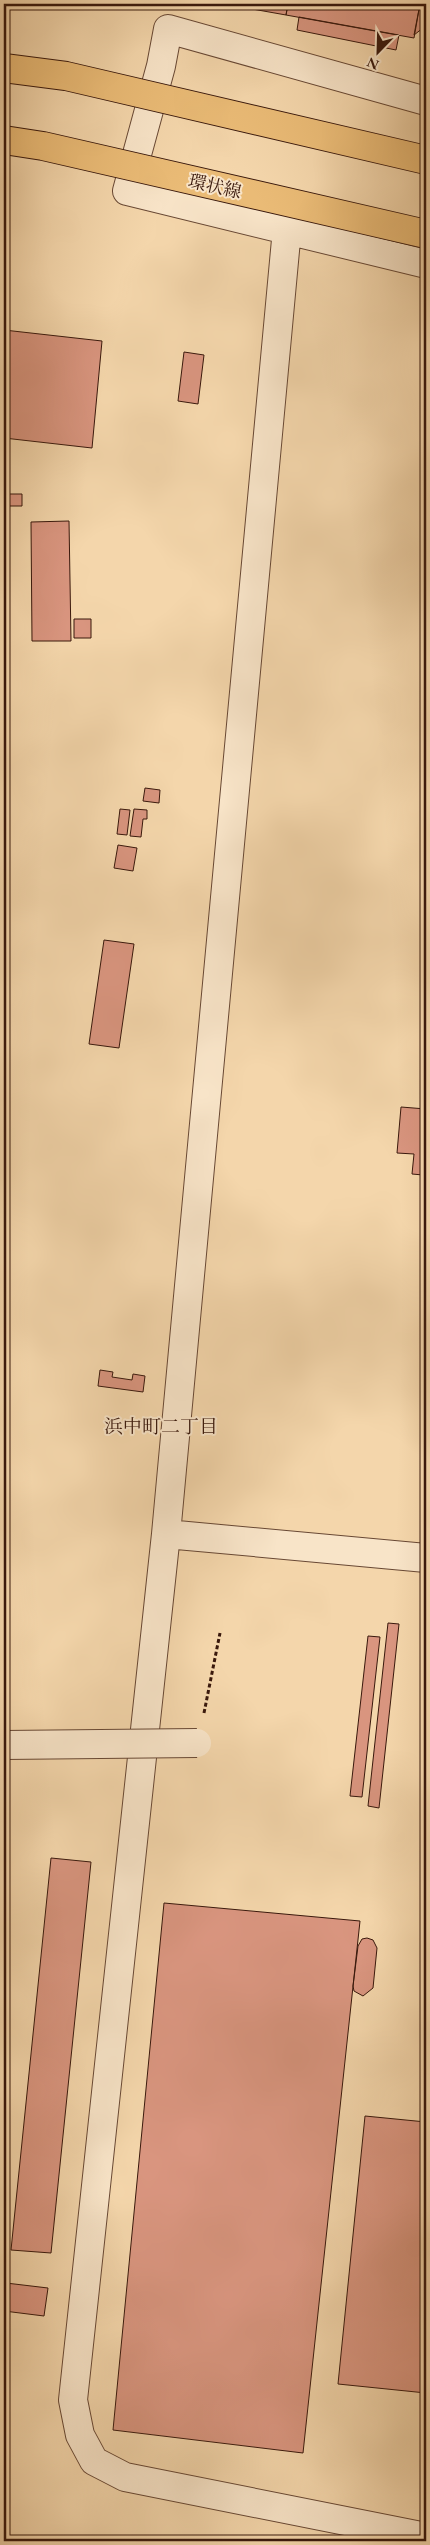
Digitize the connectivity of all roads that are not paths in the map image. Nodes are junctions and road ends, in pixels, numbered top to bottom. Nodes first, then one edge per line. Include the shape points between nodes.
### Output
1 (4, 68) edge
2 (426, 101) edge
3 (4, 140) edge
4 (426, 160) edge
5 (287, 229) junction
6 (426, 234) edge
7 (426, 264) edge
8 (166, 1534) junction
9 (426, 1558) edge
10 (197, 1743) road end
11 (4, 1745) edge
12 (416, 2538) edge

1 - 4 main road, bridge via 66,76
2 - 5 street via 168,29 127,191
3 - 6 main road, 環状線, bridge via 43,146
5 - 7 street
5 - 8 street
8 - 9 street
8 - 12 street via 73,2400 80,2435 94,2461 125,2477
10 - 11 street, bridge

